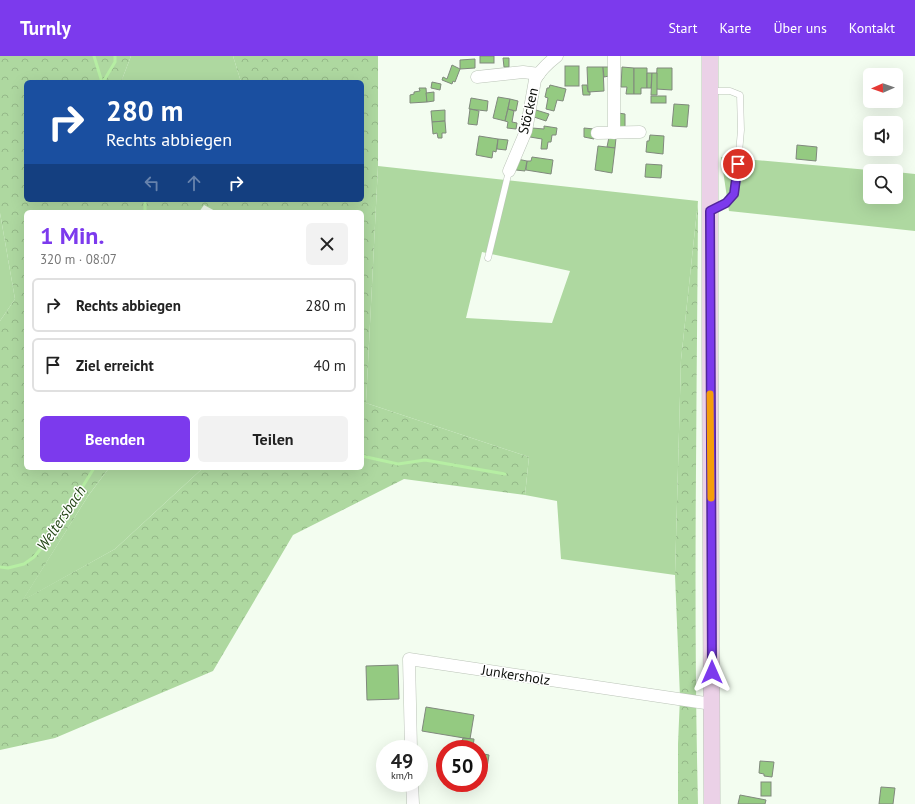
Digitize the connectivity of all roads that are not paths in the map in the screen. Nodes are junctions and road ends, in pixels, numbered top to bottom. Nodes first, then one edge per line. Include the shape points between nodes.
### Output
1 (557, 56) edge
2 (614, 56) edge
3 (710, 56) edge
4 (538, 74) junction
5 (477, 77) dead end
6 (710, 91) junction
7 (640, 132) dead end
8 (597, 133) dead end
9 (614, 133) junction
10 (509, 171) joint
11 (710, 211) junction
12 (488, 258) dead end
13 (712, 704) junction
14 (412, 740) edge
15 (412, 792) edge
16 (413, 804) edge
17 (712, 804) edge

1 - 4 street, Stöcken
2 - 9 street
3 - 6 main road
4 - 5 street, Stöcken via 523,72
4 - 10 street, Stöcken via 526,131
6 - 11 main road
6 - 11 lane via 730,91 740,95 741,130 734,194 726,203
7 - 9 street
8 - 9 street
10 - 12 lane
11 - 13 main road
13 - 14 street, Junkersholz via 409,659
13 - 17 main road
15 - 16 street

